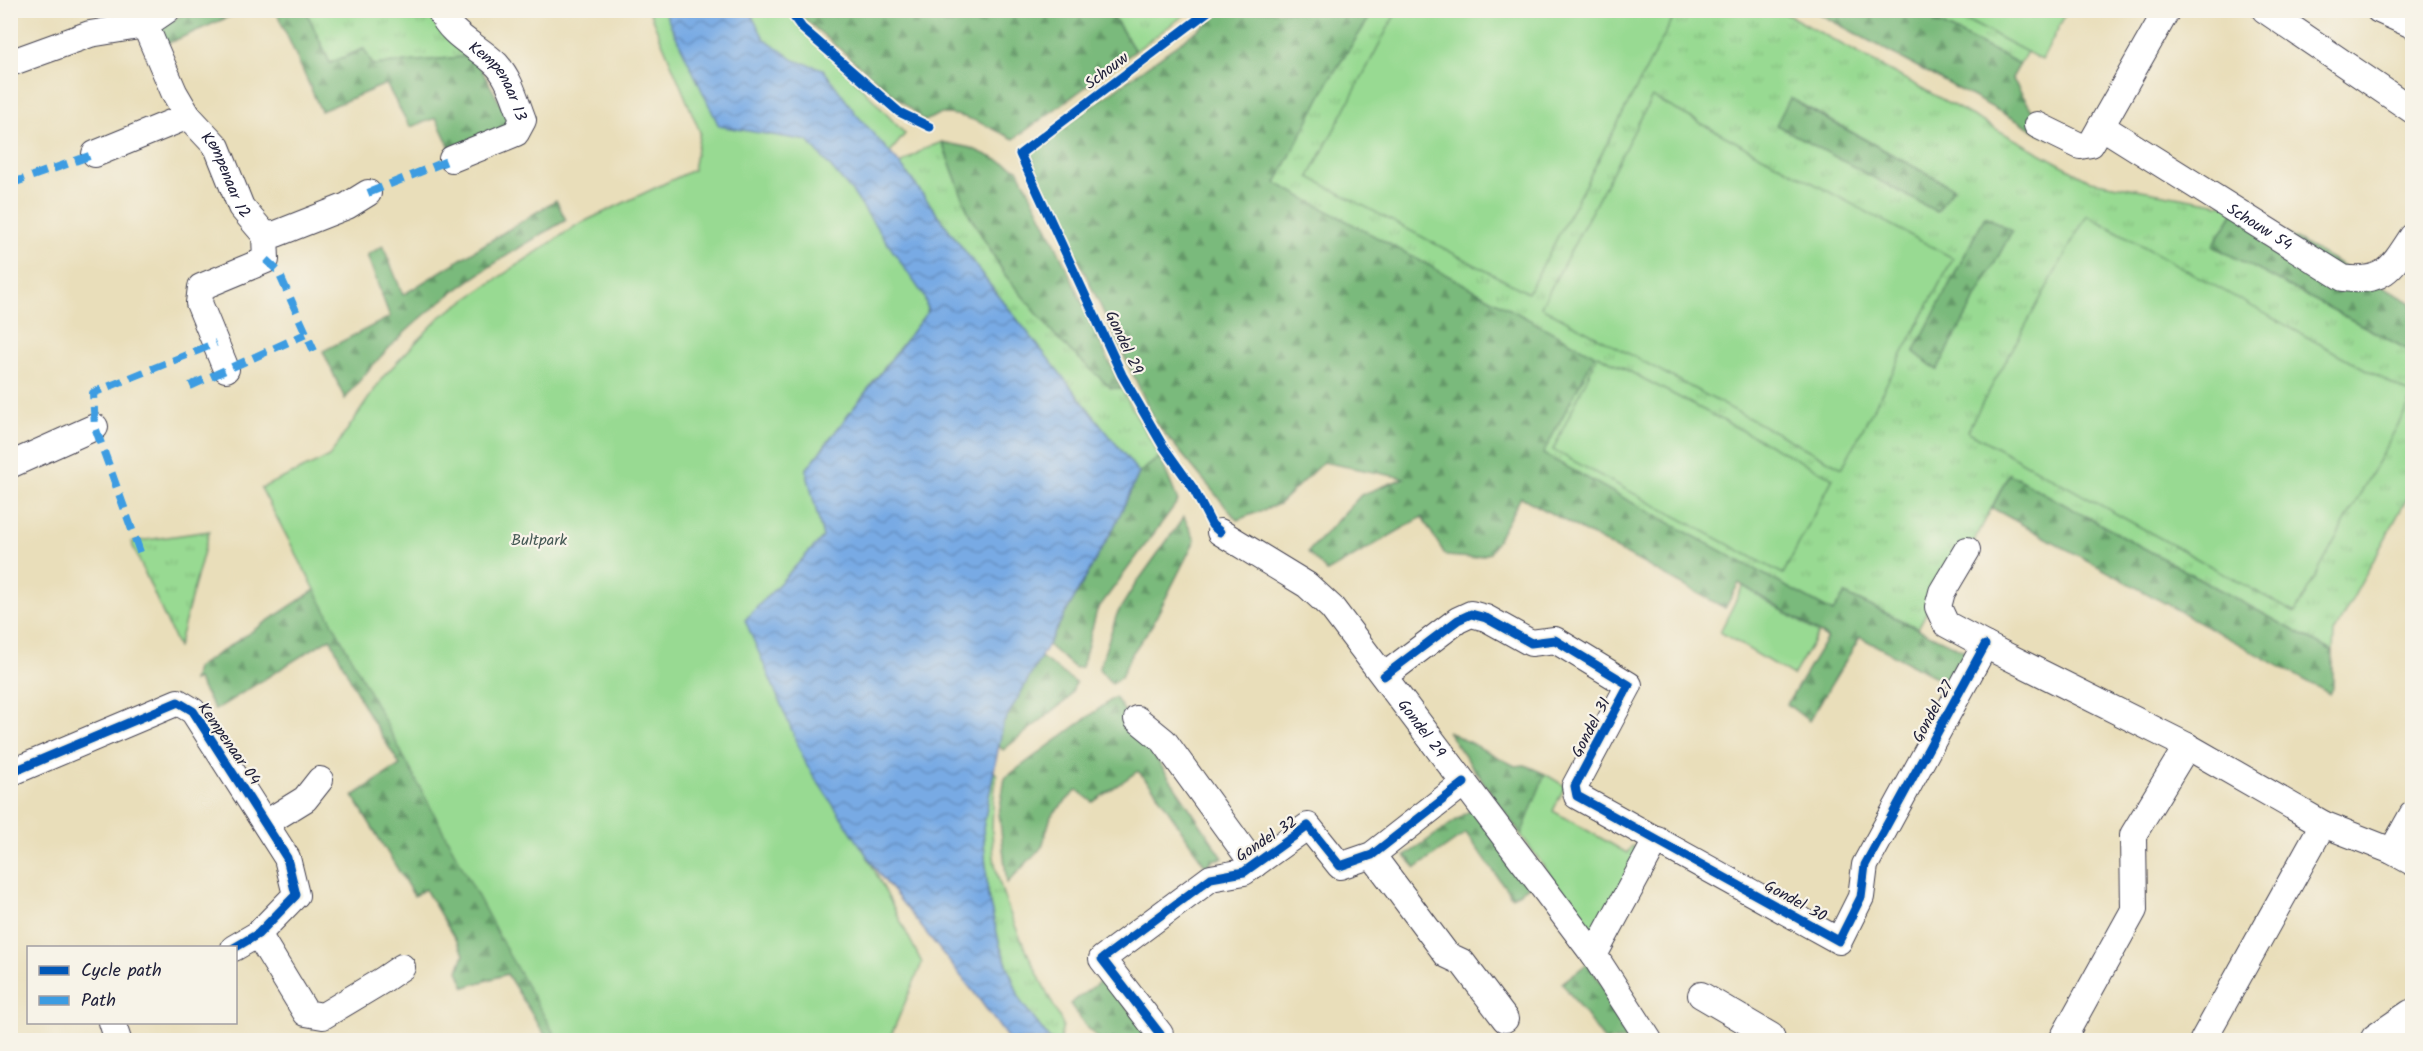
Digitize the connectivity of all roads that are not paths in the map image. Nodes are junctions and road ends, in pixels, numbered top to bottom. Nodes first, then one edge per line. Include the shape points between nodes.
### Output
1 (167, 10) edge
2 (440, 10) edge
3 (2167, 10) edge
4 (2265, 10) edge
5 (2379, 10) edge
6 (145, 25) junction
7 (2412, 25) edge
8 (10, 63) edge
9 (2412, 110) edge
10 (188, 116) junction
11 (2037, 125) dead end
12 (2101, 126) junction
13 (95, 154) dead end
14 (452, 159) dead end
15 (368, 193) dead end
16 (265, 235) junction
17 (2412, 237) edge
18 (226, 369) dead end
19 (95, 427) dead end
20 (10, 465) edge
21 (1220, 532) dead end
22 (1967, 550) dead end
23 (1985, 645) junction
24 (1384, 676) junction
25 (1137, 720) dead end
26 (2187, 746) junction
27 (10, 773) edge
28 (320, 780) dead end
29 (1464, 783) junction
30 (1904, 791) joint
31 (2412, 815) edge
32 (266, 823) junction
33 (2323, 824) junction
34 (1657, 839) junction
35 (1372, 855) junction
36 (2402, 857) edge
37 (1254, 865) junction
38 (258, 934) junction
39 (237, 946) edge
40 (1594, 955) junction
41 (402, 967) dead end
42 (1701, 995) dead end
43 (2412, 1016) edge
44 (1505, 1019) dead end
45 (112, 1024) edge
46 (118, 1041) edge
47 (1159, 1041) edge
48 (1648, 1041) edge
49 (1772, 1041) edge
50 (2062, 1041) edge
51 (2203, 1041) edge
52 (2377, 1041) edge

1 - 6 street
2 - 14 street, Kempenaar 13 via 446,24 497,65 507,79 523,120 516,133
3 - 12 street
4 - 9 street
5 - 7 street
6 - 8 street via 90,34
6 - 10 street, Kempenaar 12
10 - 13 street, Kempenaar 12
10 - 16 street, Kempenaar 12 via 217,147 241,207
11 - 12 street via 2080,146 2091,144
12 - 17 street, Schouw 54 via 2343,278 2362,281 2381,276
15 - 16 street, Kempenaar 12 via 347,206
16 - 18 street, Kempenaar 12 via 266,260 201,287 199,303
19 - 20 street
21 - 24 street, Gondel 29 via 1307,585 1332,608
22 - 23 street via 1942,592 1938,607 1946,624
23 - 26 street
23 - 30 street, Gondel 27
24 - 29 street, Gondel 29
24 - 34 street, Gondel 31 via 1471,614 1531,643 1555,640 1629,685 1575,786 1577,796
25 - 37 street, Gondel 32 via 1164,741
26 - 33 street
26 - 50 street via 2133,835 2134,910
27 - 32 street, Kempenaar 04 via 178,702 193,711
28 - 32 street via 305,799
29 - 35 street, Gondel 32
29 - 40 street, Gondel 29
30 - 34 street, Gondel 30 via 1865,865 1861,897 1839,941
31 - 36 street
32 - 38 street, Kempenaar 04 via 287,858 296,895
33 - 36 street
33 - 51 street
34 - 40 street
35 - 37 street, Gondel 32 via 1340,866 1308,826
35 - 44 street via 1447,955 1462,962
37 - 47 street, Gondel 32 via 1244,872 1210,878 1102,959 1160,1034
38 - 39 street, Kempenaar 04
38 - 41 street via 306,1013 323,1016
40 - 48 street, Gondel 29
42 - 49 street via 1771,1036
43 - 52 street
45 - 46 street

